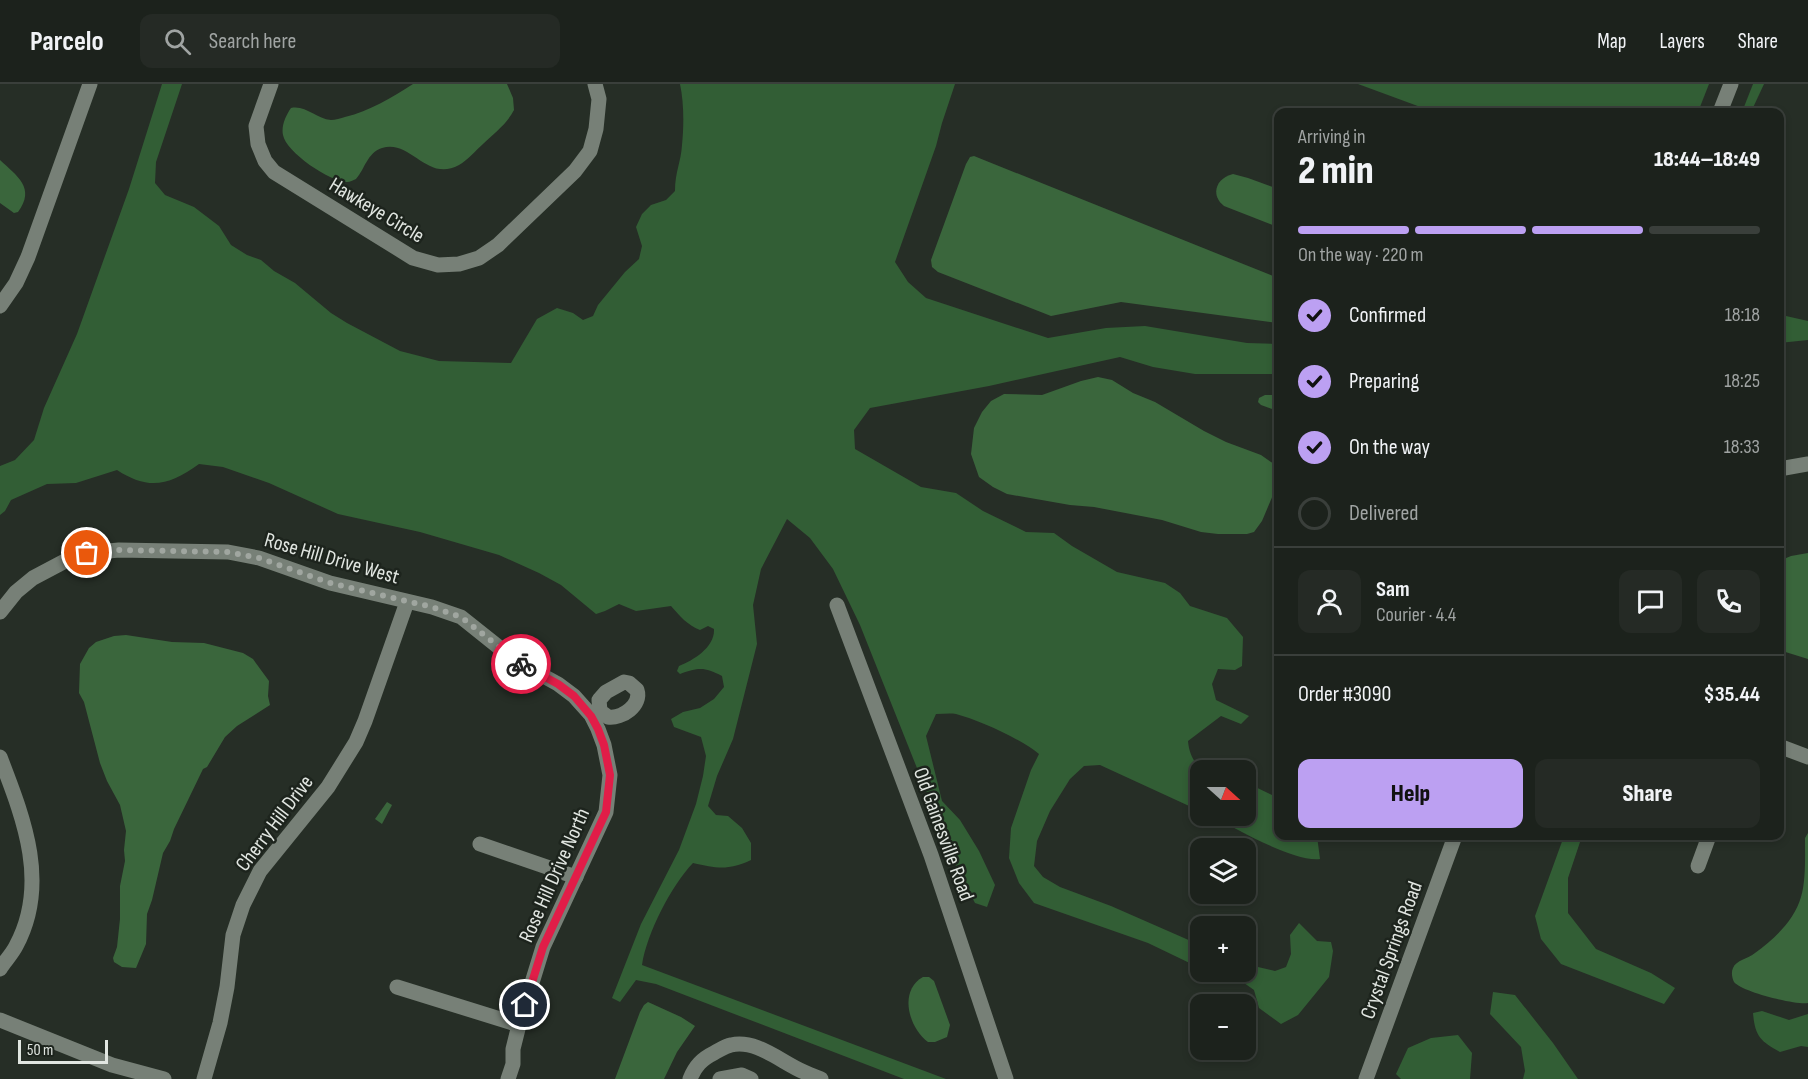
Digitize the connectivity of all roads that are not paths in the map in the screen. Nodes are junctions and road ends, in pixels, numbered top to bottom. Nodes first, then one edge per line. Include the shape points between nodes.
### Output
1 (271, 84) edge
2 (595, 84) edge
3 (1731, 84) edge
4 (85, 85) edge
5 (1722, 108) edge
6 (0, 306) edge
7 (1808, 464) edge
8 (1784, 468) edge
9 (407, 602) junction
10 (837, 605) dead end
11 (0, 612) edge
12 (483, 635) joint
13 (1784, 748) edge
14 (0, 757) edge
15 (1808, 757) edge
16 (1454, 840) edge
17 (1708, 840) edge
18 (480, 844) dead end
19 (1698, 866) dead end
20 (576, 877) junction
21 (0, 969) edge
22 (397, 987) dead end
23 (0, 1020) edge
24 (519, 1025) junction
25 (164, 1079) edge
26 (204, 1079) edge
27 (508, 1079) edge
28 (690, 1079) edge
29 (720, 1079) edge
30 (751, 1079) edge
31 (821, 1079) edge
32 (1006, 1079) edge
33 (1366, 1079) edge

1 - 2 street, Hawkeye Circle via 256,126 258,144 274,172 413,258 438,265 479,258 498,245 575,171 590,151 597,129 599,99
3 - 5 street
4 - 6 street via 28,257
7 - 8 street
9 - 11 street, Rose Hill Drive West via 228,552 119,550 87,553 67,560 33,578
9 - 12 street, Rose Hill Drive West via 461,617
9 - 26 street, Cherry Hill Drive via 356,742 328,787 260,871 243,905 233,934 220,1023
10 - 32 street, Old Gainesville Road via 931,855
12 - 20 street, Rose Hill Drive North via 595,713 610,787 606,812
13 - 15 street
14 - 21 street via 29,844 31,894 28,918
16 - 33 street, Crystal Springs Road
17 - 19 street
18 - 20 street
20 - 24 street, Rose Hill Drive North via 543,947
22 - 24 street
23 - 25 street via 112,1065
24 - 27 street, Rose Hill Drive North
28 - 31 street via 694,1068 706,1057 739,1044 766,1052
29 - 30 street via 742,1075

